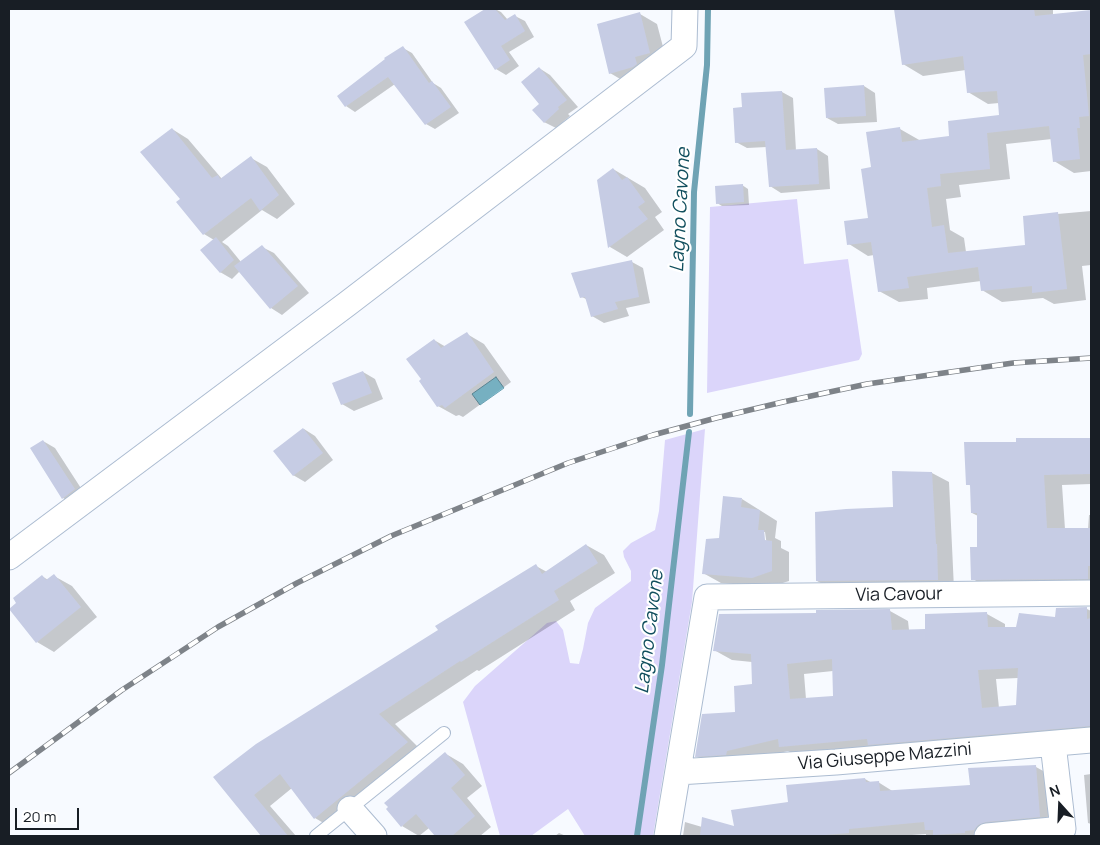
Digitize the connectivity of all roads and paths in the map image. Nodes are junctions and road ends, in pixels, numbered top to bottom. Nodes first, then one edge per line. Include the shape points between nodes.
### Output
1 (685, 9) edge
2 (9, 557) edge
3 (1091, 593) edge
4 (444, 733) dead end
5 (1091, 740) edge
6 (1053, 744) junction
7 (678, 772) junction
8 (350, 808) junction
9 (316, 836) edge
10 (374, 836) edge
11 (667, 836) edge
12 (987, 836) edge

1 - 2 street via 684,46
3 - 7 street, Via Cavour via 707,597
4 - 8 lane
5 - 6 street, Via Giuseppe Mazzini
6 - 7 street, Via Giuseppe Mazzini
6 - 12 street via 1063,829
7 - 11 street
8 - 9 lane
8 - 10 street

